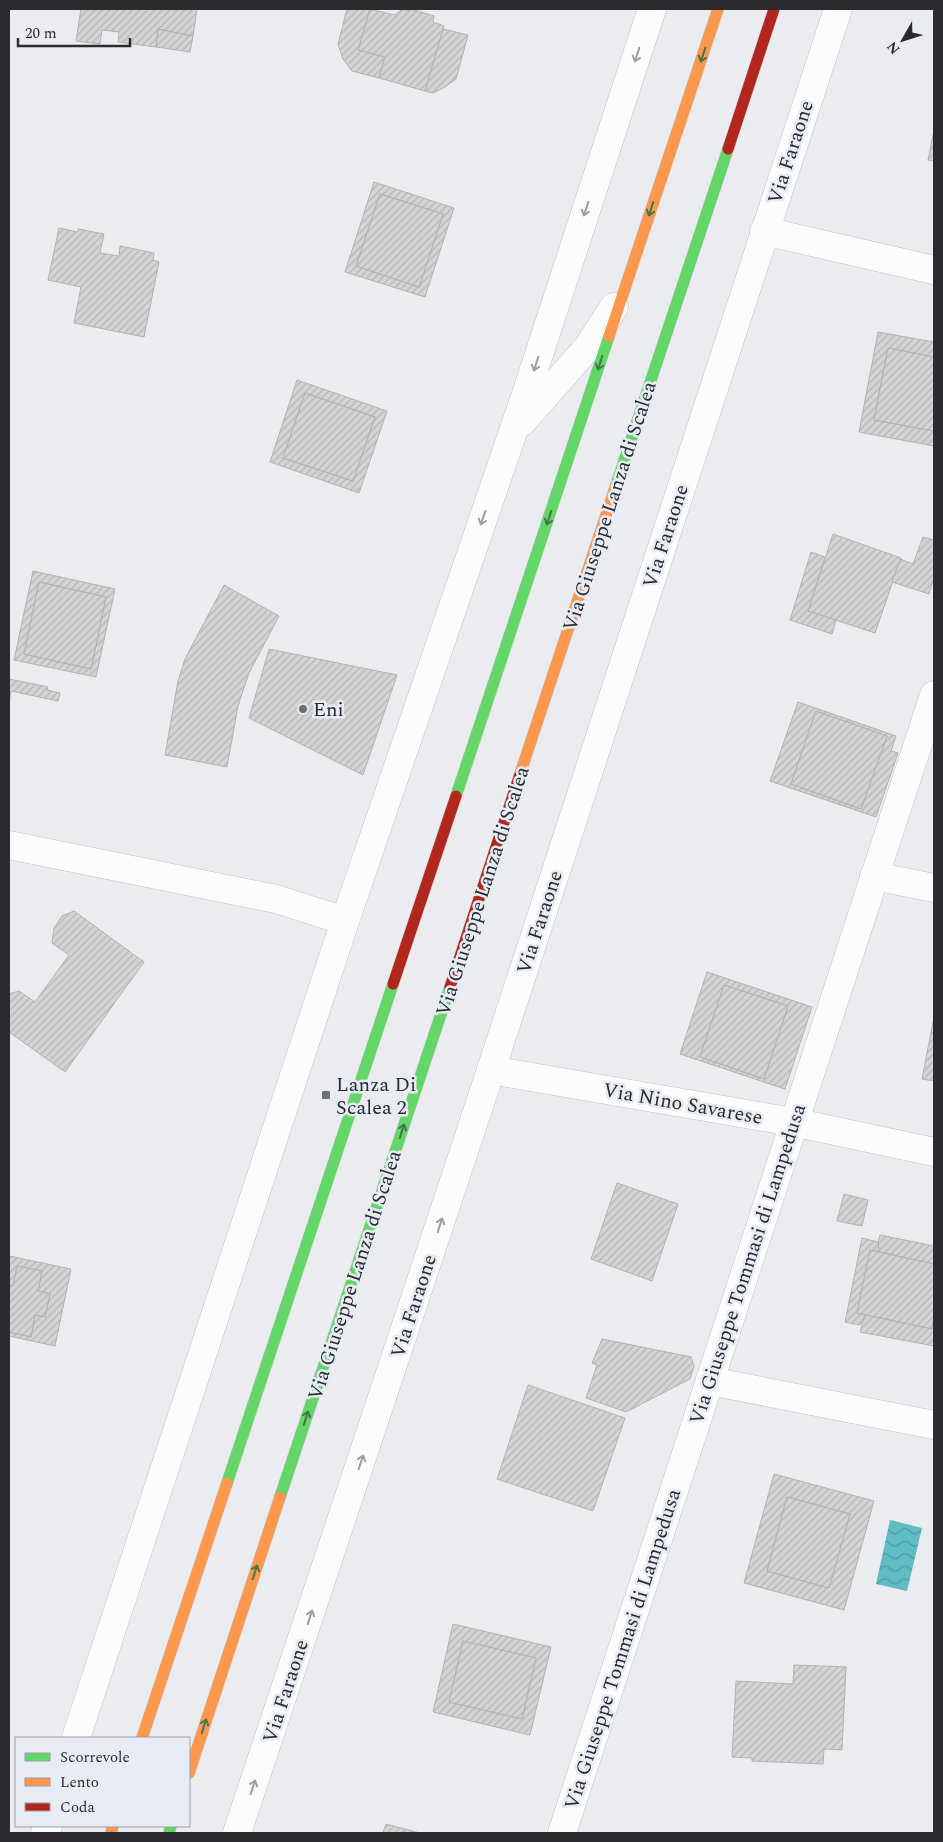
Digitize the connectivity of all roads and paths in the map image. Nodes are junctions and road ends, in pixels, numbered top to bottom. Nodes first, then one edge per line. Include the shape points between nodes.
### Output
1 (652, 9) edge
2 (718, 9) edge
3 (774, 9) edge
4 (838, 9) edge
5 (764, 231) junction
6 (934, 270) edge
7 (626, 286) junction
8 (506, 451) junction
9 (934, 695) edge
10 (9, 845) edge
11 (874, 876) junction
12 (934, 888) edge
13 (345, 921) junction
14 (491, 1070) junction
15 (793, 1122) junction
16 (934, 1152) edge
17 (710, 1381) junction
18 (934, 1425) edge
19 (76, 1737) edge
20 (142, 1737) edge
21 (190, 1770) edge
22 (237, 1833) edge
23 (562, 1833) edge

1 -> 8 street
2 -> 7 street
21 -> 3 street, Via Giuseppe Lanza di Scalea
4 - 5 street, Via Faraone
5 - 6 street
5 - 14 street, Via Faraone
7 - 8 street via 588,347 525,417
7 -> 20 street
8 -> 13 street
9 - 11 street, Via Giuseppe Tommasi di Lampedusa
10 - 13 street via 276,899
11 - 12 street
11 - 15 street, Via Giuseppe Tommasi di Lampedusa
13 - 19 street
14 - 15 street, Via Nino Savarese
22 -> 14 street, Via Faraone
15 - 16 street, Via Nino Savarese
15 - 17 street, Via Giuseppe Tommasi di Lampedusa
17 - 18 street
17 - 23 street, Via Giuseppe Tommasi di Lampedusa

